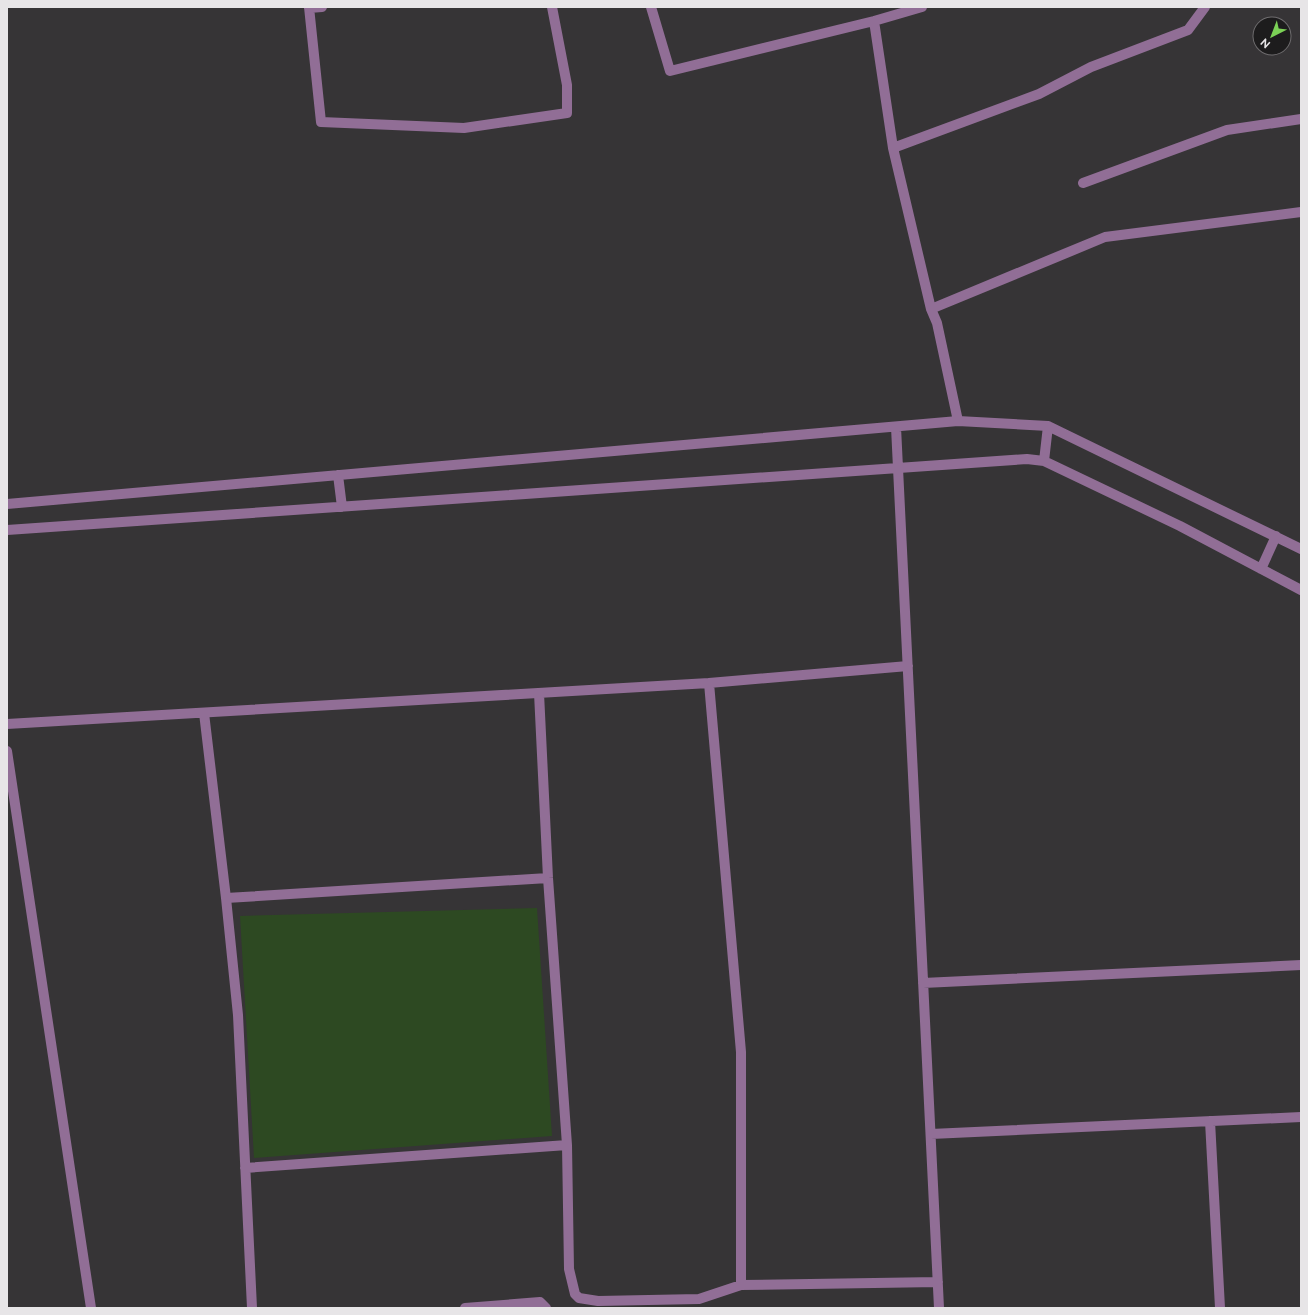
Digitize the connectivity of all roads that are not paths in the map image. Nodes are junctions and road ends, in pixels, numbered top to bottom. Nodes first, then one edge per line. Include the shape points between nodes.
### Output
1 (309, 7) edge
2 (322, 7) edge
3 (552, 7) edge
4 (651, 7) edge
5 (922, 7) edge
6 (1205, 7) edge
7 (874, 21) junction
8 (1301, 119) edge
9 (893, 148) junction
10 (1083, 183) dead end
11 (1301, 212) edge
12 (931, 309) junction
13 (958, 421) junction
14 (1048, 426) junction
15 (896, 427) junction
16 (1044, 461) junction
17 (898, 469) junction
18 (338, 475) junction
19 (7, 504) edge
20 (342, 507) junction
21 (7, 530) edge
22 (1276, 536) junction
23 (1301, 548) edge
24 (1261, 569) junction
25 (1301, 590) edge
26 (908, 666) junction
27 (709, 683) junction
28 (539, 693) junction
29 (204, 712) junction
30 (7, 724) edge
31 (7, 752) edge
32 (548, 878) junction
33 (226, 898) junction
34 (1301, 965) edge
35 (923, 983) junction
36 (1301, 1117) edge
37 (1210, 1121) junction
38 (931, 1134) junction
39 (567, 1145) junction
40 (245, 1168) junction
41 (938, 1282) junction
42 (741, 1285) junction
43 (699, 1303) edge
44 (91, 1308) edge
45 (252, 1308) edge
46 (464, 1308) edge
47 (546, 1308) edge
48 (939, 1308) edge
49 (1220, 1308) edge

1 - 2 street
1 - 3 street via 321,122 464,128 567,113 567,85
4 - 7 street via 670,71
5 - 7 street
6 - 9 street via 1188,30 1091,68 1040,94
7 - 9 street
8 - 10 street via 1227,130
9 - 12 street
11 - 12 street via 1105,237
12 - 13 street via 937,323
13 - 14 street
13 - 15 street
14 - 16 street
14 - 22 street
15 - 17 street
15 - 18 street
16 - 17 street via 1027,459
16 - 24 street via 1180,526
17 - 20 street
17 - 26 street
18 - 19 street
18 - 20 street
20 - 21 street
22 - 23 street
22 - 24 street
24 - 25 street
26 - 27 street
26 - 35 street
27 - 28 street
27 - 42 street via 741,1052
28 - 29 street
28 - 32 street
29 - 30 street
29 - 33 street
31 - 44 street
32 - 33 street
32 - 39 street
33 - 40 street via 238,1015
34 - 35 street
35 - 38 street
36 - 37 street
37 - 38 street
37 - 49 street
38 - 41 street
39 - 40 street
39 - 43 street via 569,1269 575,1294 579,1298 598,1301
40 - 45 street
41 - 42 street
41 - 48 street
42 - 43 street
46 - 47 street via 540,1302

